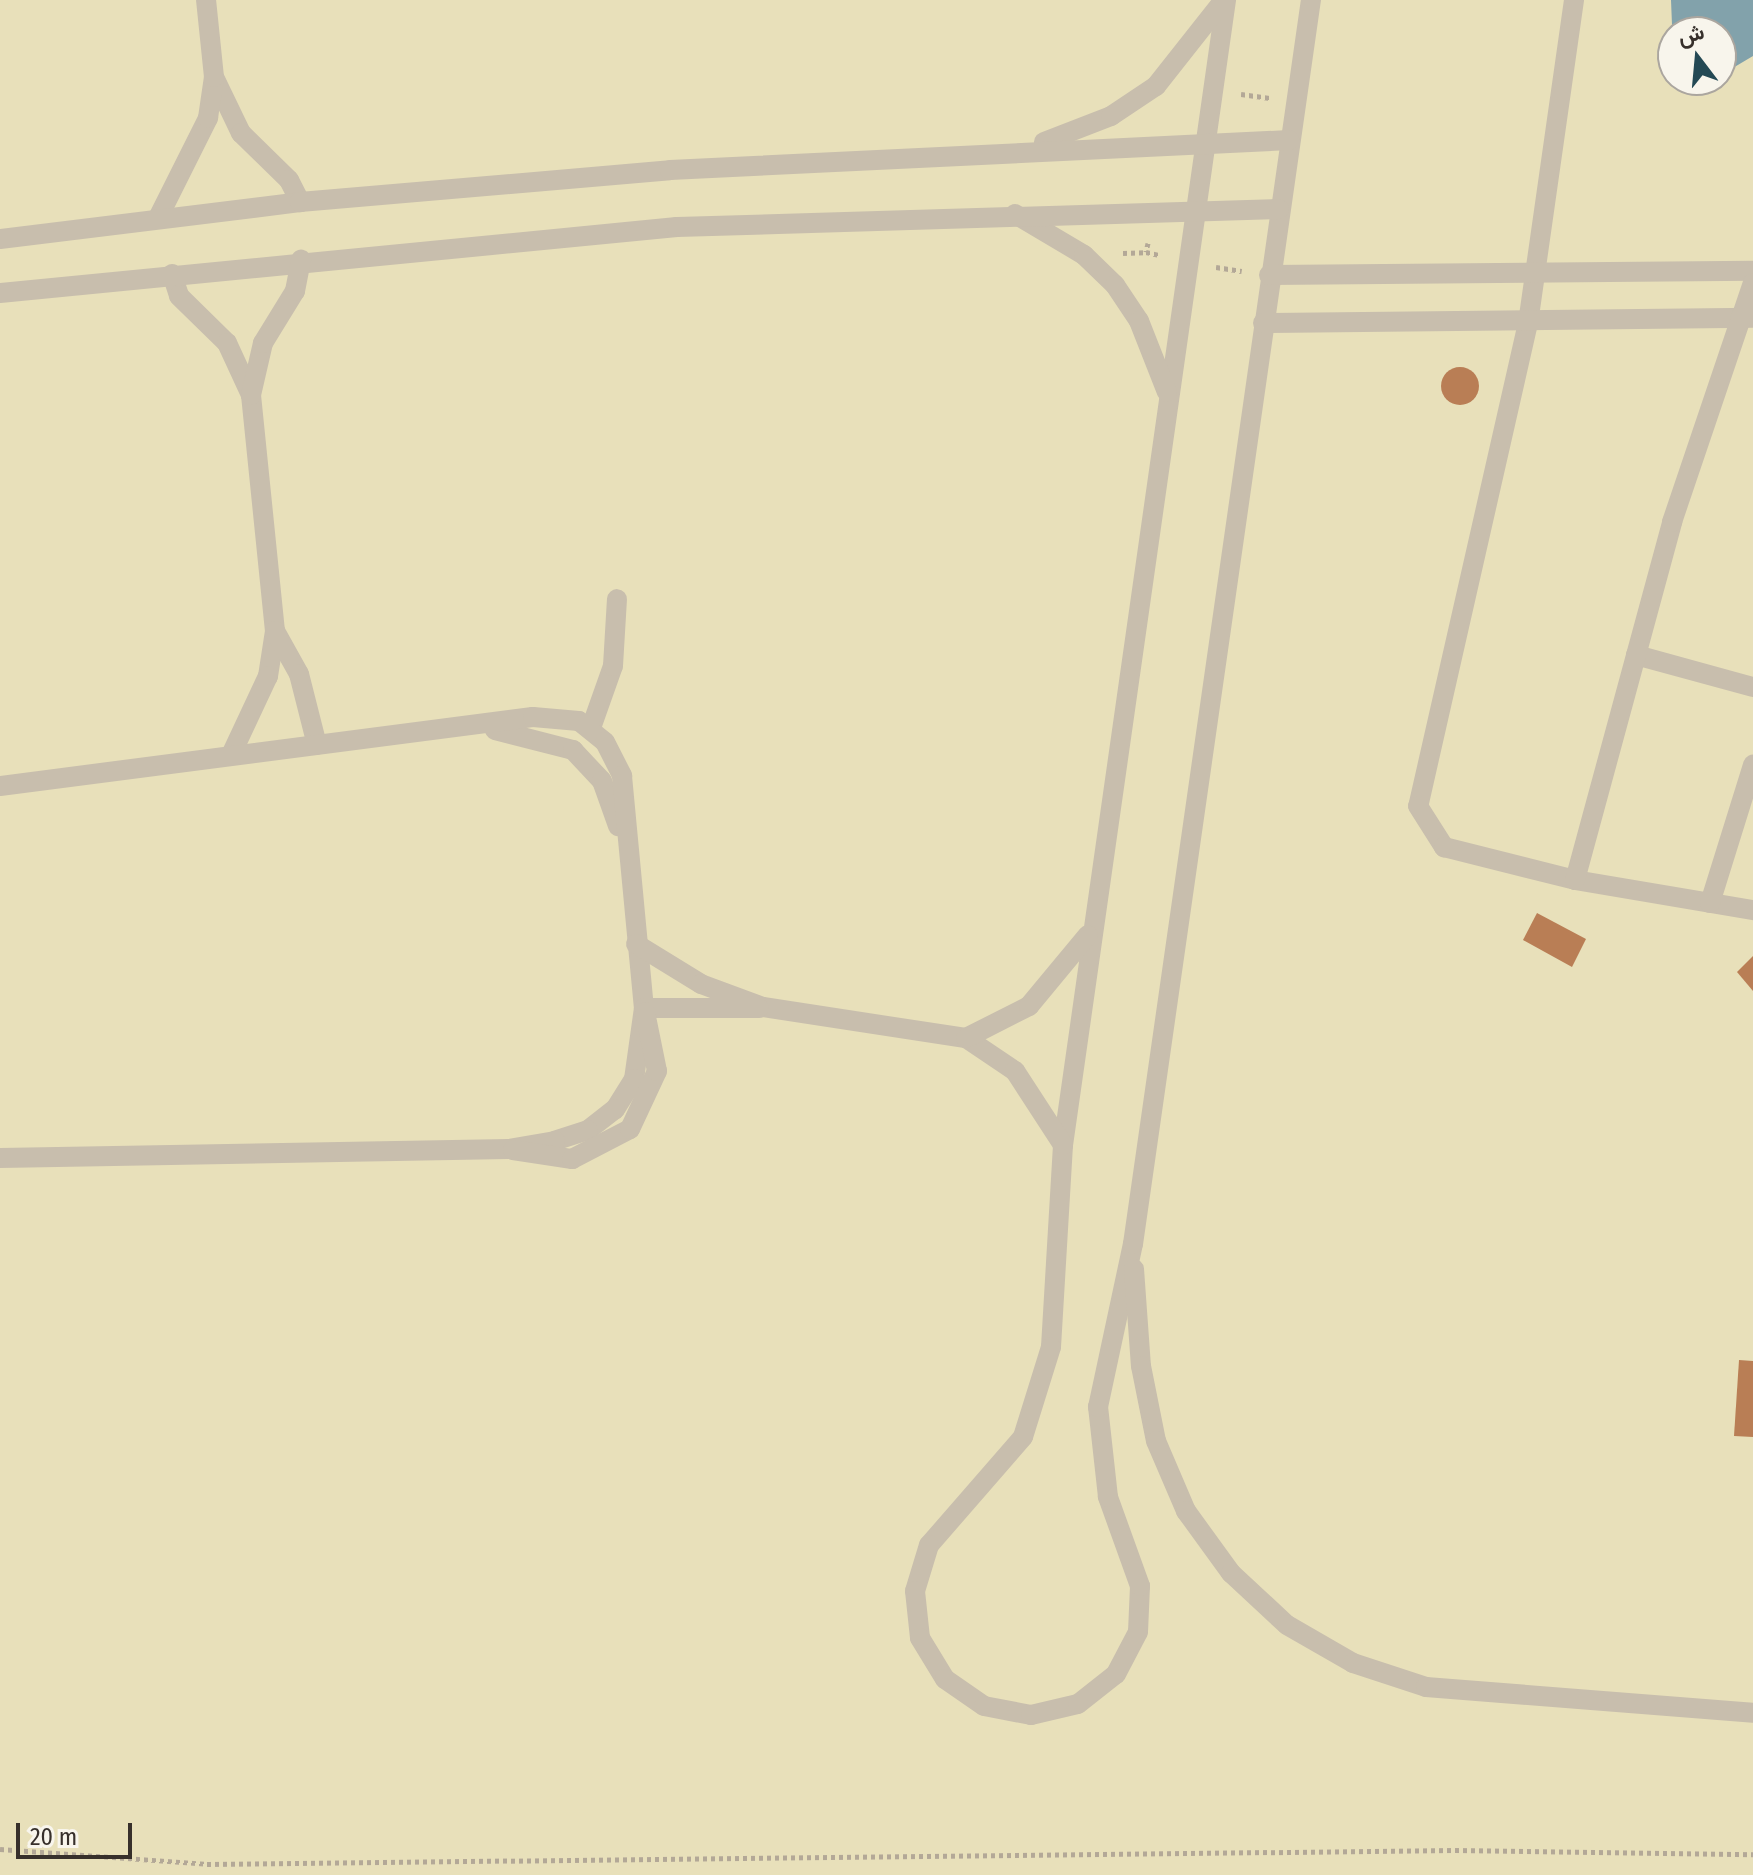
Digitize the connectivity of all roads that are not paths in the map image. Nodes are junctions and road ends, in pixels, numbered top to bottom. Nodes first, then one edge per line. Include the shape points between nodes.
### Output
1 (206, 0) edge
2 (1225, 0) edge
3 (1311, 0) edge
4 (1574, 0) edge
5 (214, 77) junction
6 (1289, 140) junction
7 (1208, 144) junction
8 (1009, 151) junction
9 (300, 202) junction
10 (1279, 209) junction
11 (1198, 210) junction
12 (1011, 212) junction
13 (159, 216) junction
14 (0, 239) edge
15 (301, 260) junction
16 (1753, 271) edge
17 (1535, 272) junction
18 (172, 274) junction
19 (1269, 275) junction
20 (1753, 283) edge
21 (0, 293) edge
22 (1745, 318) edge
23 (1263, 323) junction
24 (1528, 323) junction
25 (251, 395) junction
26 (1169, 400) junction
27 (617, 599) dead end
28 (275, 631) junction
29 (1636, 655) junction
30 (1753, 687) edge
31 (479, 728) junction
32 (591, 728) junction
33 (317, 745) junction
34 (231, 755) junction
35 (1753, 765) edge
36 (0, 786) edge
37 (623, 841) junction
38 (1575, 880) junction
39 (1710, 903) junction
40 (1753, 910) edge
41 (1094, 923) junction
42 (636, 944) junction
43 (763, 1007) junction
44 (644, 1008) junction
45 (966, 1038) junction
46 (1063, 1145) junction
47 (0, 1158) edge
48 (1133, 1244) junction
49 (1753, 1713) edge

1 - 5 street
2 - 7 street
2 - 8 street via 1156,86 1062,138
3 - 6 street
4 - 17 street
5 - 9 street via 241,133 289,180
5 - 13 street via 204,135
6 - 7 street
6 - 10 street
7 - 8 street
7 - 11 street
8 - 9 street
9 - 13 street
10 - 11 street
10 - 19 street
11 - 12 street
11 - 26 street
12 - 15 street via 677,227
12 - 26 street via 1073,247 1115,285 1145,333
13 - 14 street
15 - 18 street
15 - 25 street via 295,291 263,343
16 - 17 street
17 - 19 street
17 - 24 street
18 - 21 street
18 - 25 street via 179,296 227,343
19 - 23 street
20 - 22 street
22 - 24 street
22 - 29 street
23 - 24 street
23 - 48 street
24 - 38 street via 1418,806 1444,847
25 - 28 street
26 - 41 street
27 - 32 street via 613,666
28 - 33 street via 299,674
28 - 34 street via 268,676
29 - 30 street
29 - 38 street
31 - 32 street via 549,715
31 - 33 street
31 - 37 street via 573,750 602,781
32 - 37 street via 622,776
33 - 34 street
34 - 36 street
35 - 39 street
37 - 42 street
38 - 39 street
39 - 40 street
41 - 45 street via 1056,982 1029,1006
41 - 46 street
42 - 43 street via 701,984
42 - 44 street
43 - 44 street
43 - 45 street
44 - 47 street via 634,1079 615,1109 588,1130 509,1149
45 - 46 street via 1015,1071
46 - 48 street via 1051,1347 1041,1394 995,1476 929,1545 915,1591 920,1638 945,1679 984,1706 1031,1715 1078,1704 1116,1674 1138,1632 1140,1586 1108,1497 1098,1407
48 - 49 street via 1141,1366 1156,1441 1186,1511 1222,1561 1287,1625 1353,1663 1426,1687

